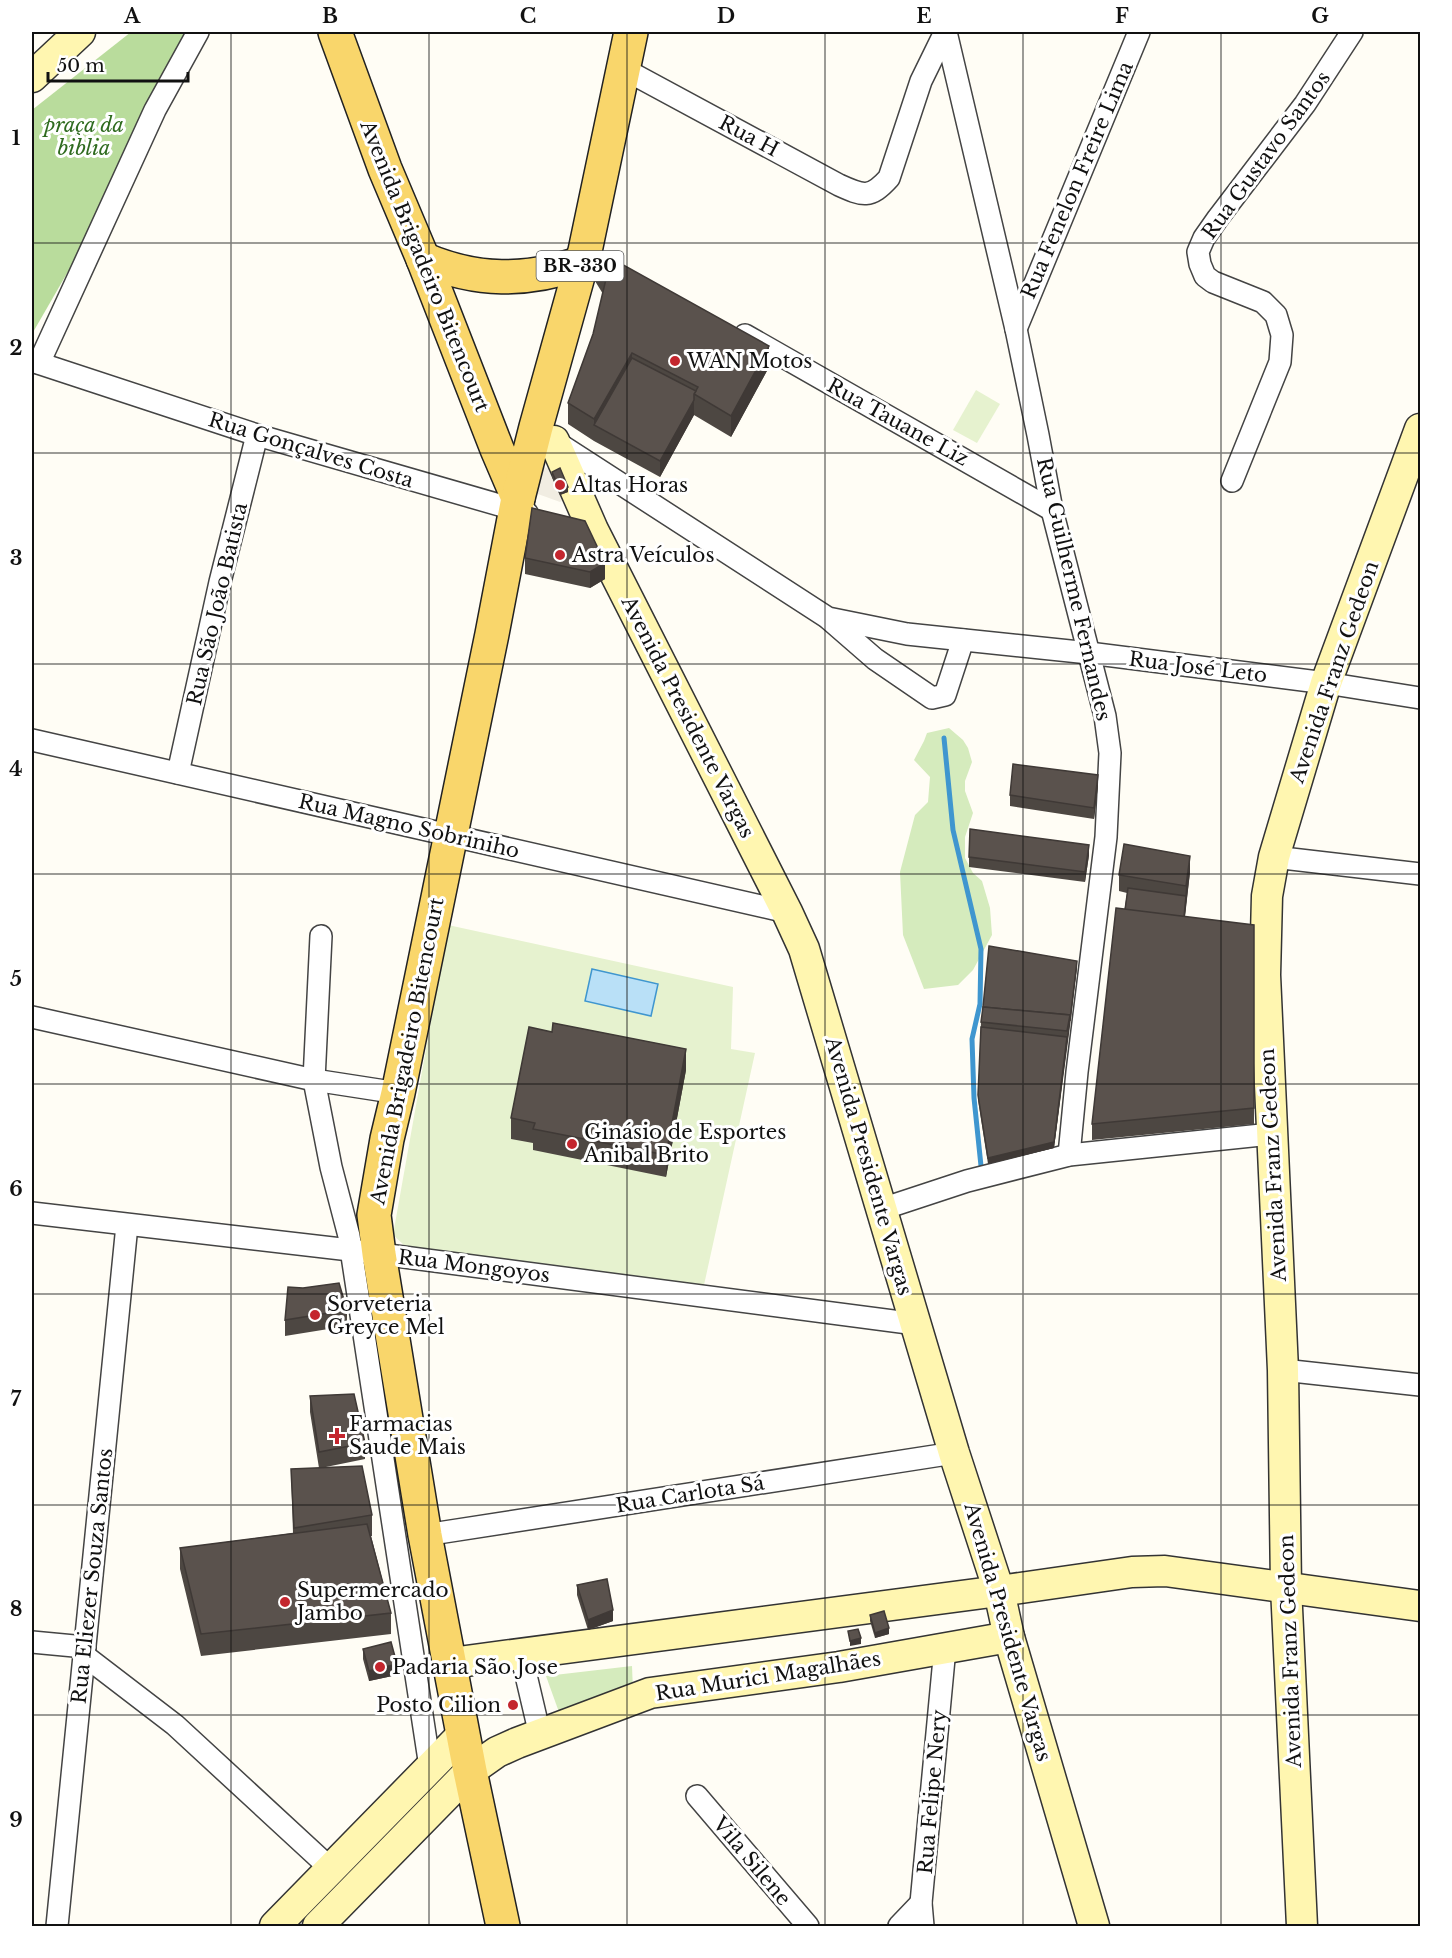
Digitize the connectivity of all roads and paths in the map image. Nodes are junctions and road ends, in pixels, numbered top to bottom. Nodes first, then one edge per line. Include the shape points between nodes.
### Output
1 (80, 32) edge
2 (198, 32) edge
3 (335, 32) edge
4 (631, 32) edge
5 (946, 32) edge
6 (1139, 32) edge
7 (1352, 32) edge
8 (622, 68) junction
9 (32, 77) edge
10 (878, 190) joint
11 (589, 257) junction
12 (423, 259) junction
13 (723, 323) edge
14 (1016, 329) junction
15 (35, 362) edge
16 (1420, 429) edge
17 (545, 434) junction
18 (257, 435) junction
19 (1414, 470) edge
20 (1232, 481) dead end
21 (517, 505) junction
22 (1052, 510) junction
23 (549, 519) edge
24 (828, 618) junction
25 (963, 640) junction
26 (1089, 653) junction
27 (1326, 683) junction
28 (1420, 699) edge
29 (32, 740) edge
30 (178, 773) junction
31 (450, 836) junction
32 (1274, 857) junction
33 (1420, 874) edge
34 (787, 912) junction
35 (321, 936) dead end
36 (32, 1017) edge
37 (314, 1080) junction
38 (398, 1093) junction
39 (1271, 1134) junction
40 (1069, 1155) junction
41 (882, 1209) junction
42 (32, 1213) edge
43 (127, 1226) junction
44 (364, 1252) junction
45 (916, 1323) junction
46 (1283, 1370) junction
47 (1420, 1385) edge
48 (954, 1453) junction
49 (425, 1535) junction
50 (1286, 1587) junction
51 (999, 1591) junction
52 (1420, 1606) edge
53 (1009, 1637) junction
54 (32, 1642) edge
55 (945, 1648) junction
56 (85, 1652) junction
57 (521, 1654) junction
58 (451, 1663) junction
59 (462, 1735) junction
60 (540, 1735) junction
61 (430, 1767) junction
62 (470, 1771) junction
63 (697, 1796) dead end
64 (331, 1869) junction
65 (310, 1891) junction
66 (921, 1903) junction
67 (326, 1918) edge
68 (57, 1926) edge
69 (275, 1926) edge
70 (503, 1926) edge
71 (808, 1926) edge
72 (898, 1926) edge
73 (923, 1926) edge
74 (1094, 1926) edge
75 (1302, 1926) edge

1 - 9 street
2 - 15 street via 155,110
3 - 12 main road, Avenida Brigadeiro Bitencourt
4 - 8 main road, BR-330
5 - 10 street, Rua Guilherme Fernandes via 921,81 889,178
5 - 14 street, Rua Guilherme Fernandes
6 - 14 street, Rua Fenelon Freire Lima
7 - 20 street, Rua Gustavo Santos via 1305,104 1218,218 1198,252 1204,276 1263,302 1276,315 1282,334 1280,362
8 - 10 street, Rua H via 839,185 857,193
8 - 11 main road, BR-330
11 - 12 main road via 561,270 500,278 466,274
11 - 17 main road, BR-330
12 - 21 main road, Avenida Brigadeiro Bitencourt
13 - 22 street, Rua Tauane Liz
14 - 22 street, Rua Guilherme Fernandes
15 - 18 street, Rua Gonçalves Costa
16 - 19 street, Avenida Franz Gedeon
17 - 21 main road, BR-330
17 - 24 street, Rua José Leto
17 - 34 street, Avenida Presidente Vargas via 582,527
18 - 21 street, Rua Gonçalves Costa
18 - 30 street, Rua São João Batista via 219,582
19 - 27 street, Avenida Franz Gedeon
21 - 23 street, Rua Gonçalves Costa
21 - 31 main road, Avenida Brigadeiro Bitencourt
22 - 26 street, Rua Guilherme Fernandes
24 - 25 street, Rua José Leto via 907,634
24 - 25 street, Rua José Leto via 875,659 932,698 945,695
25 - 26 street, Rua José Leto
26 - 27 street, Rua José Leto
26 - 40 street, Rua Guilherme Fernandes via 1110,753 1106,837
27 - 28 street, Rua José Leto
27 - 32 street, Avenida Franz Gedeon
29 - 30 street, Rua Magno Sobriniho
30 - 31 street, Rua Magno Sobriniho
31 - 34 street, Rua Magno Sobriniho
31 - 38 main road, Avenida Brigadeiro Bitencourt
32 - 33 street
32 - 39 street, Avenida Franz Gedeon via 1267,896 1265,975
34 - 41 street, Avenida Presidente Vargas via 804,949
35 - 37 street
36 - 37 street
37 - 38 street
37 - 44 street via 345,1217
38 - 44 main road, Avenida Brigadeiro Bitencourt
39 - 40 street
39 - 46 street, Avenida Franz Gedeon
40 - 41 street via 967,1181
41 - 45 street, Avenida Presidente Vargas
42 - 43 street, Rua Mongoyos
43 - 44 street, Rua Mongoyos
43 - 56 street, Rua Eliezer Souza Santos
44 - 45 street, Rua Mongoyos
44 - 49 main road, Avenida Brigadeiro Bitencourt
44 - 61 street
45 - 48 street, Avenida Presidente Vargas
46 - 47 street
46 - 50 street, Avenida Franz Gedeon
48 - 49 street, Rua Carlota Sá
48 - 51 street, Avenida Presidente Vargas
49 - 58 main road, Avenida Brigadeiro Bitencourt
50 - 51 street via 1165,1571
50 - 52 street
50 - 75 street, Avenida Franz Gedeon
51 - 53 street, Avenida Presidente Vargas
51 - 57 street
53 - 55 street, Rua Murici Magalhães
53 - 74 street, Avenida Presidente Vargas
54 - 56 street
55 - 60 street, Rua Murici Magalhães via 650,1693
55 - 66 street, Rua Felipe Nery
56 - 64 street via 176,1725
56 - 68 street, Rua Eliezer Souza Santos
57 - 58 street
57 - 60 street
58 - 59 main road, Avenida Brigadeiro Bitencourt
59 - 61 street
59 - 62 main road, Avenida Brigadeiro Bitencourt
60 - 62 street, Rua Murici Magalhães via 497,1752
61 - 64 street
62 - 67 street, Rua Murici Magalhães
62 - 70 main road, Avenida Brigadeiro Bitencourt
63 - 71 street, Vila Silene
64 - 65 street
65 - 67 street
65 - 69 street
66 - 72 street, Rua Felipe Nery
66 - 73 street

